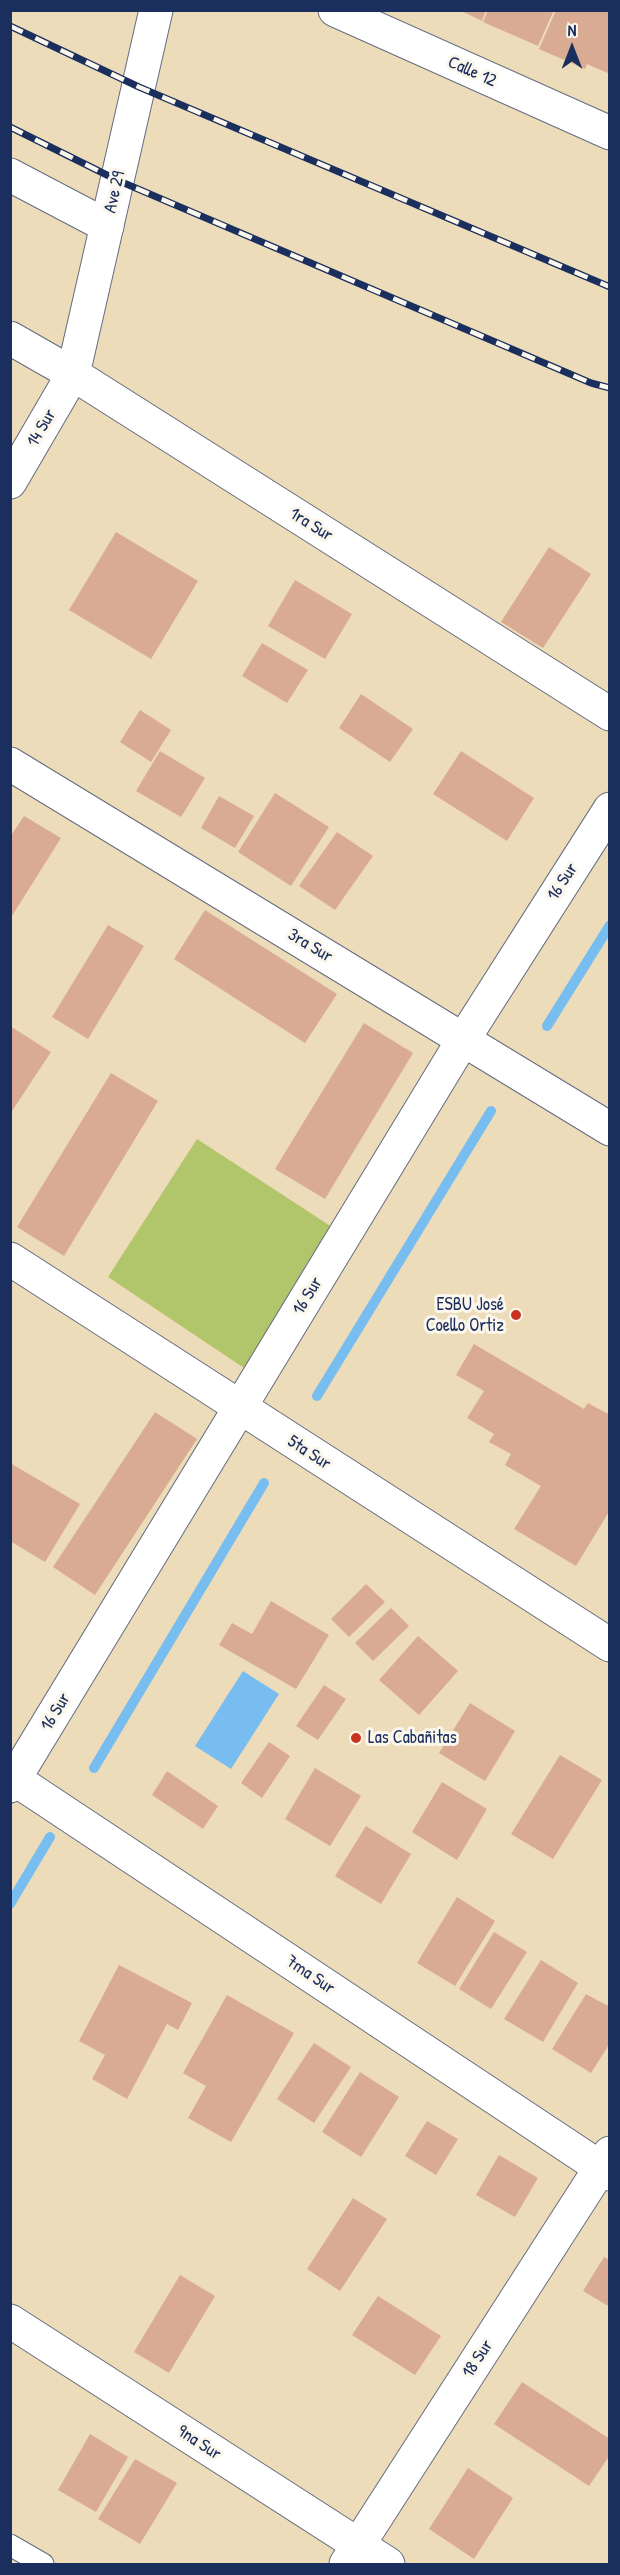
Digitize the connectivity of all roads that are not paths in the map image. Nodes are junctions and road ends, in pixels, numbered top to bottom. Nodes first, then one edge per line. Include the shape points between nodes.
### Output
1 (156, 10) edge
2 (335, 10) edge
3 (609, 133) edge
4 (10, 175) edge
5 (107, 226) junction
6 (10, 338) edge
7 (73, 374) junction
8 (10, 482) edge
9 (609, 714) edge
10 (10, 764) edge
11 (609, 809) edge
12 (463, 1040) junction
13 (609, 1129) edge
14 (10, 1260) edge
15 (240, 1409) junction
16 (609, 1646) edge
17 (12, 1780) edge
18 (606, 2165) edge
19 (10, 2321) edge
20 (10, 2545) edge
21 (352, 2555) edge
22 (43, 2565) edge
23 (388, 2565) edge

1 - 5 street, Ave 29
2 - 3 street, Calle 12
4 - 5 street
5 - 7 street, Ave 29
6 - 7 street, 1ra Sur
7 - 8 street, 14 Sur
7 - 9 street, 1ra Sur
10 - 12 street, 3ra Sur
11 - 12 street, 16 Sur
12 - 13 street, 3ra Sur
12 - 15 street, 16 Sur
14 - 15 street, 5ta Sur
15 - 16 street, 5ta Sur
15 - 17 street, 16 Sur
17 - 18 street, 7ma Sur
18 - 21 street, 18 Sur
19 - 21 street, 9na Sur
20 - 22 lane
21 - 23 street, 9na Sur

